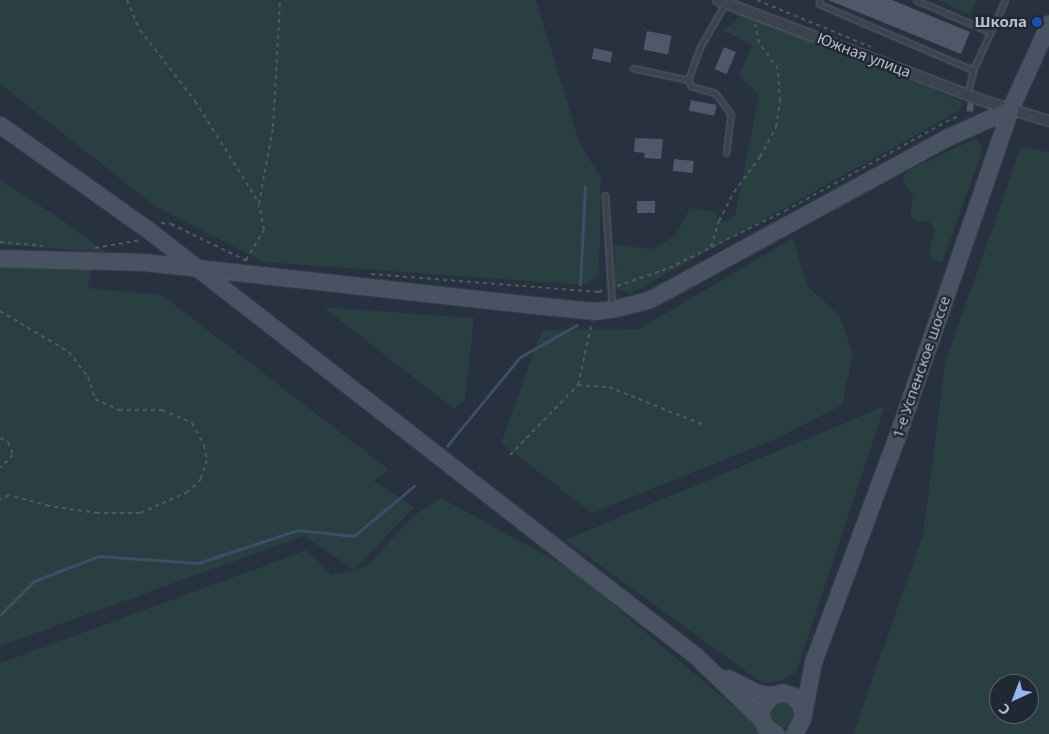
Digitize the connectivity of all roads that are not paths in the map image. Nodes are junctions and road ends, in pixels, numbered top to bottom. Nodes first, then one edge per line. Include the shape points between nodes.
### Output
1 (820, 0) edge
2 (916, 0) edge
3 (1005, 0) edge
4 (722, 1) edge
5 (1049, 23) edge
6 (990, 32) junction
7 (633, 68) dead end
8 (973, 70) junction
9 (688, 80) junction
10 (969, 88) dead end
11 (1010, 109) junction
12 (1049, 121) edge
13 (0, 125) edge
14 (726, 153) dead end
15 (605, 195) dead end
16 (159, 230) junction
17 (0, 258) edge
18 (144, 262) junction
19 (248, 265) junction
20 (196, 268) junction
21 (233, 298) junction
22 (612, 309) junction
23 (696, 656) junction
24 (813, 662) junction
25 (776, 693) junction
26 (803, 714) junction
27 (768, 729) edge
28 (792, 732) edge

1 - 8 lane via 819,4
2 - 6 lane
3 - 6 lane
4 - 9 lane
4 - 11 street, Южная улица
5 - 11 main road, 1-е Успенское шоссе
6 - 8 lane
7 - 9 lane
8 - 10 lane
9 - 14 lane via 691,86 715,93 731,114
11 - 12 street, Южная улица
11 - 22 main road via 948,137 648,300
11 - 24 main road, 1-е Успенское шоссе via 896,439
13 - 16 main road
15 - 22 lane
16 - 18 main road via 157,252
16 - 20 main road
17 - 18 main road
18 - 20 main road
19 - 20 main road
19 - 21 main road via 234,282
19 - 22 main road via 595,311
20 - 21 main road
21 - 23 main road
23 - 25 main road via 738,684
23 - 27 main road
24 - 25 main road via 803,679
24 - 26 main road, 1-е Успенское шоссе
25 - 26 main road via 797,698
25 - 27 main road via 763,702
26 - 28 main road, 1-е Успенское шоссе

